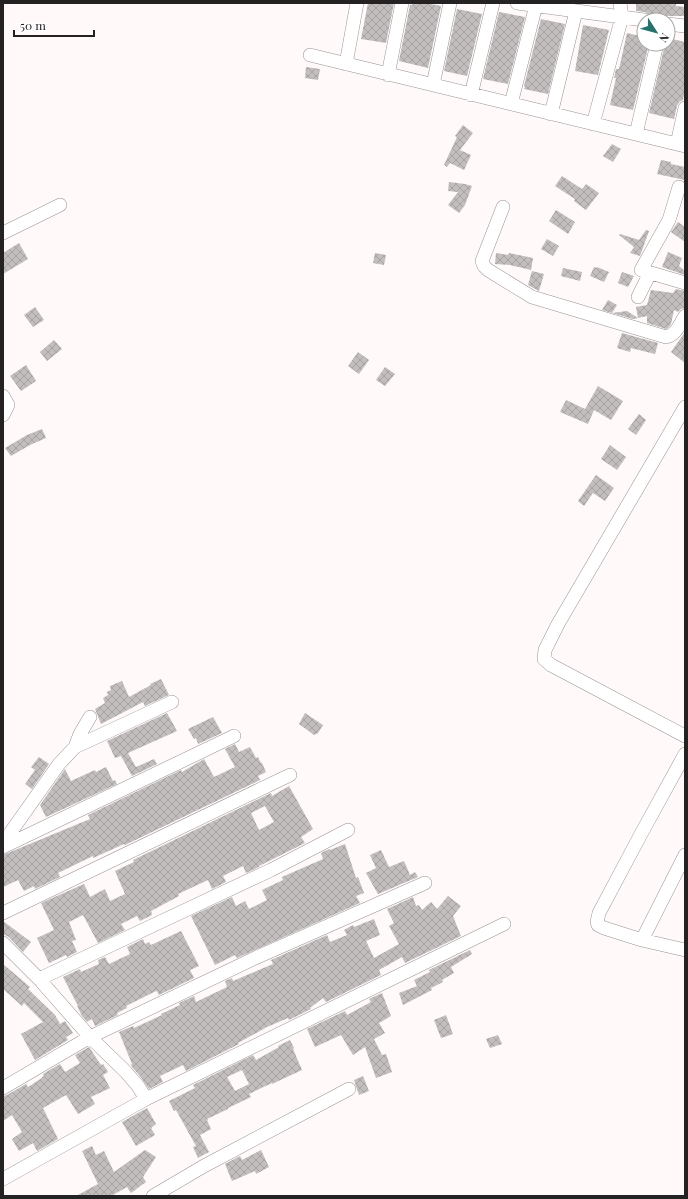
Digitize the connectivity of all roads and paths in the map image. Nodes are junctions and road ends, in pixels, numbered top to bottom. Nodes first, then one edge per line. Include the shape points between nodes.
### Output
1 (357, 3) edge
2 (402, 3) edge
3 (450, 3) edge
4 (493, 3) edge
5 (517, 3) edge
6 (620, 3) edge
7 (536, 5) junction
8 (576, 11) junction
9 (622, 17) junction
10 (636, 19) edge
11 (656, 52) edge
12 (310, 55) dead end
13 (346, 64) junction
14 (388, 75) junction
15 (433, 85) junction
16 (471, 95) junction
17 (511, 104) junction
18 (685, 108) edge
19 (551, 114) junction
20 (593, 124) junction
21 (636, 134) junction
22 (681, 145) edge
23 (679, 187) dead end
24 (60, 205) dead end
25 (503, 207) dead end
26 (3, 233) edge
27 (650, 273) junction
28 (685, 283) edge
29 (638, 297) dead end
30 (685, 316) edge
31 (3, 396) edge
32 (685, 406) edge
33 (3, 415) edge
34 (172, 702) dead end
35 (90, 717) dead end
36 (234, 736) dead end
37 (685, 736) edge
38 (75, 748) junction
39 (685, 754) edge
40 (290, 775) dead end
41 (348, 830) dead end
42 (3, 843) edge
43 (3, 847) edge
44 (685, 855) edge
45 (425, 883) dead end
46 (3, 913) edge
47 (504, 924) dead end
48 (642, 940) junction
49 (3, 943) edge
50 (685, 950) edge
51 (39, 979) junction
52 (90, 1037) junction
53 (3, 1088) edge
54 (349, 1089) dead end
55 (146, 1099) junction
56 (3, 1179) edge
57 (153, 1196) edge

1 - 13 street
2 - 14 street
3 - 15 street
4 - 16 street
5 - 7 street
6 - 9 street
7 - 8 street
7 - 17 street
8 - 9 street
8 - 19 street
9 - 10 street
9 - 20 street
11 - 21 street
12 - 13 street
13 - 14 street
14 - 15 street
15 - 16 street
16 - 17 street
17 - 19 street
18 - 22 street
19 - 20 street
20 - 21 street
21 - 22 street
23 - 27 street via 669,220 641,270
24 - 26 street
25 - 30 street via 482,261 488,270 532,297 666,337 674,333
27 - 28 street
27 - 29 street
31 - 33 street via 8,406
32 - 37 street via 558,624 545,650 544,659
34 - 38 street
35 - 38 street
36 - 43 street
38 - 42 street via 59,764
39 - 48 street via 599,913 598,925
40 - 46 street
41 - 51 street via 270,870
44 - 48 street
45 - 52 street via 255,958
47 - 55 street
48 - 50 street
49 - 51 street
51 - 52 street
52 - 53 street
52 - 55 street via 125,1071
54 - 57 street
55 - 56 street

